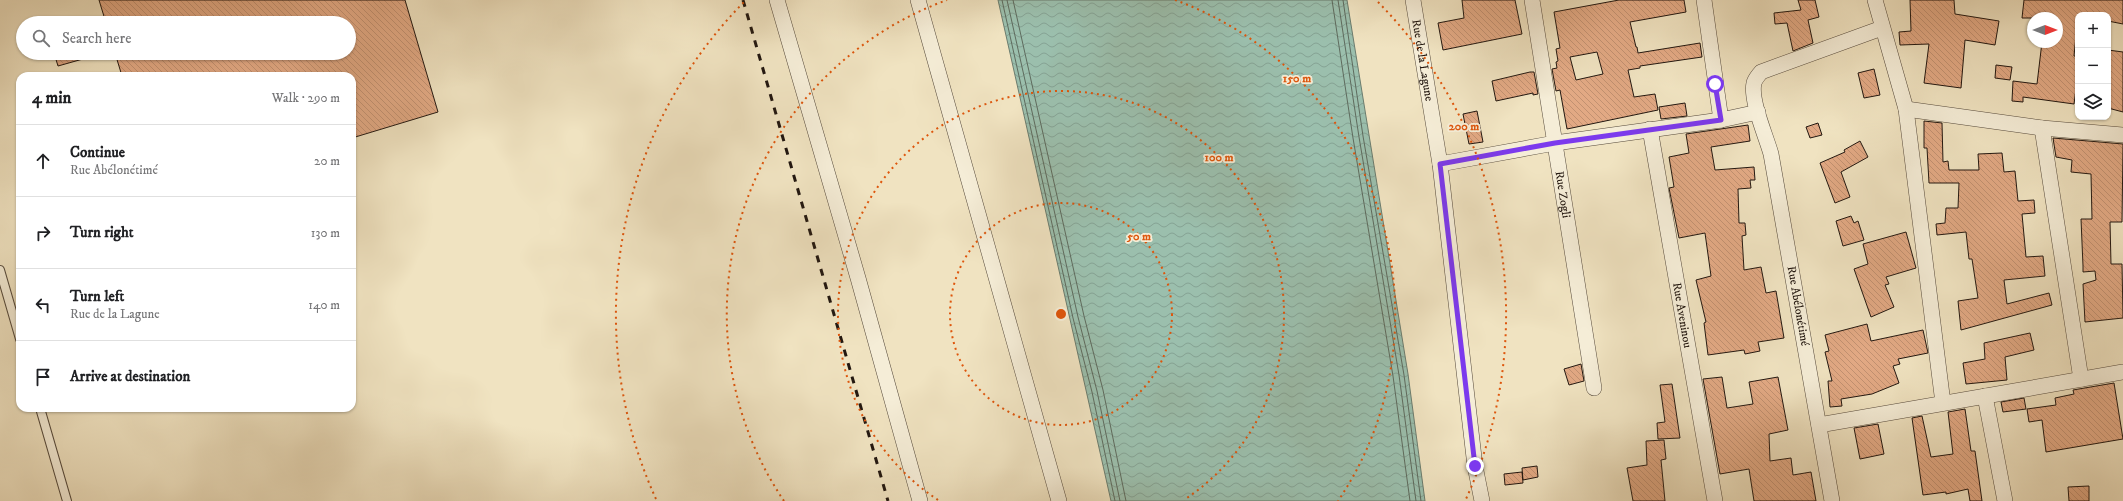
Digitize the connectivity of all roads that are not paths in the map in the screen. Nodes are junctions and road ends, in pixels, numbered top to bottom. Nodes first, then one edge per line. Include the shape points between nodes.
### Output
1 (777, 0) edge
2 (918, 0) edge
3 (1413, 0) edge
4 (1532, 0) edge
5 (1704, 0) edge
6 (1875, 0) edge
7 (1882, 28) junction
8 (1906, 109) junction
9 (1758, 112) junction
10 (1721, 120) junction
11 (2042, 128) junction
12 (1650, 129) junction
13 (2123, 135) edge
14 (1555, 143) junction
15 (1440, 164) junction
16 (0, 270) edge
17 (16, 324) edge
18 (2123, 372) edge
19 (2081, 379) junction
20 (1594, 388) dead end
21 (1985, 396) junction
22 (1943, 403) junction
23 (41, 412) edge
24 (1819, 425) junction
25 (67, 501) edge
26 (920, 501) edge
27 (1059, 501) edge
28 (1482, 501) edge
29 (1715, 501) edge
30 (1832, 501) edge
31 (2005, 501) edge

1 - 26 street
2 - 27 street
3 - 15 street, Rue de la Lagune
4 - 14 street, Rue Zogli
5 - 10 street
6 - 7 street
7 - 8 street
7 - 9 street, Rue Abélonétimé via 1761,72 1754,82 1753,94
8 - 11 street
8 - 22 street
9 - 10 street
9 - 24 street, Rue Abélonétimé via 1771,154
10 - 12 street
11 - 13 street
11 - 19 street
12 - 14 street
12 - 29 street, Rue Aveninou
14 - 15 street
14 - 20 street, Rue Zogli
15 - 28 street, Rue de la Lagune via 1475,466
16 - 17 lane
18 - 19 street
19 - 21 street
21 - 22 street
21 - 31 street
22 - 24 street
23 - 25 lane
24 - 30 street, Rue Abélonétimé

